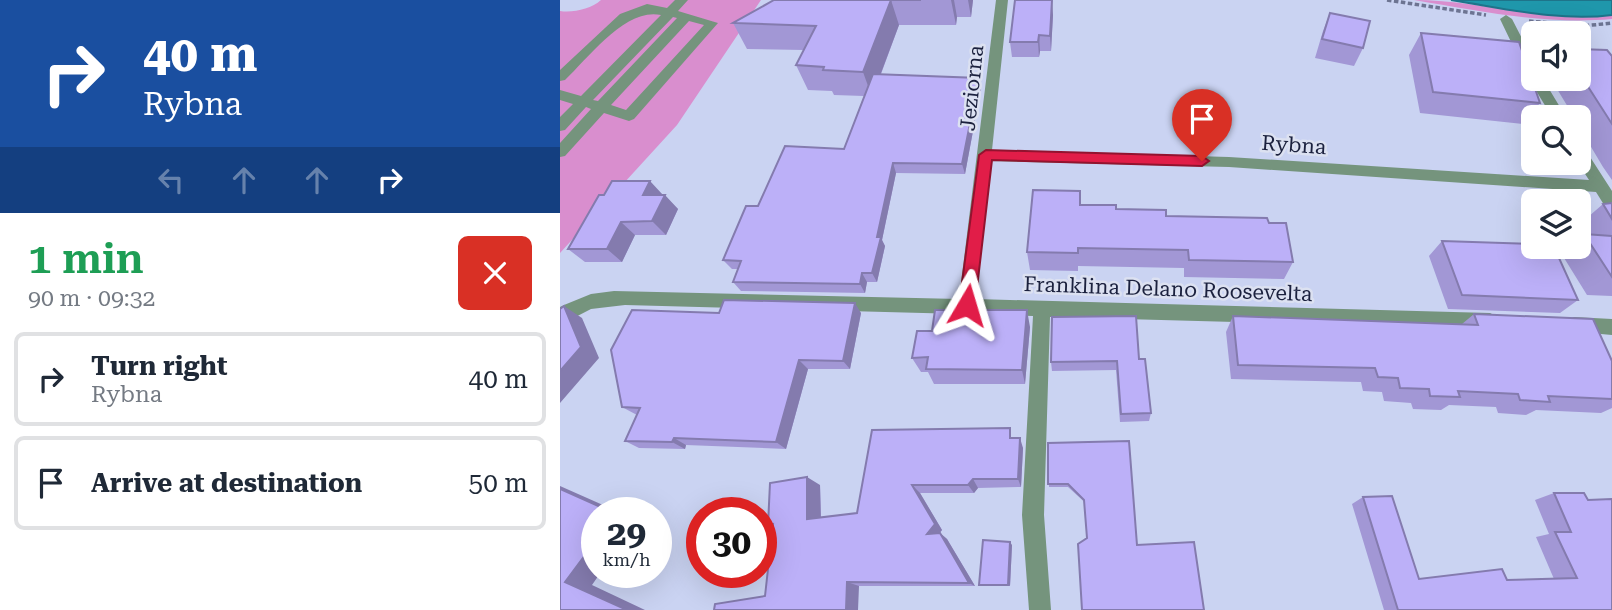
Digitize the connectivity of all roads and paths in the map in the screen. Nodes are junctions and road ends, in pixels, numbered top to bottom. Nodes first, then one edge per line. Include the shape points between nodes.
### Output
1 (682, 0) edge
2 (1002, 0) edge
3 (669, 13) junction
4 (686, 16) junction
5 (1506, 19) dead end
6 (1521, 49) edge
7 (560, 77) edge
8 (560, 95) edge
9 (583, 102) junction
10 (601, 107) junction
11 (560, 126) edge
12 (560, 152) edge
13 (986, 155) junction
14 (1591, 171) edge
15 (1600, 186) junction
16 (1612, 204) edge
17 (967, 305) junction
18 (1042, 308) junction
19 (560, 317) edge
20 (1511, 321) edge
21 (1562, 324) edge
22 (1612, 327) edge
23 (1040, 610) edge

1 - 3 street
2 - 13 street, Jeziorna
3 - 4 street
3 - 7 street via 647,8 624,18
3 - 9 street
4 - 10 street
4 - 10 street via 712,23 629,116
5 - 6 street
8 - 9 street
9 - 10 street
9 - 11 street
10 - 12 street
13 - 15 street, Rybna via 1229,162
13 - 17 street, Jeziorna
14 - 15 street
15 - 16 street
17 - 18 street, Franklina Delano Roosevelta
17 - 19 street, Franklina Delano Roosevelta via 599,298 570,308
18 - 20 street, Franklina Delano Roosevelta
18 - 23 street via 1033,515
21 - 22 street

